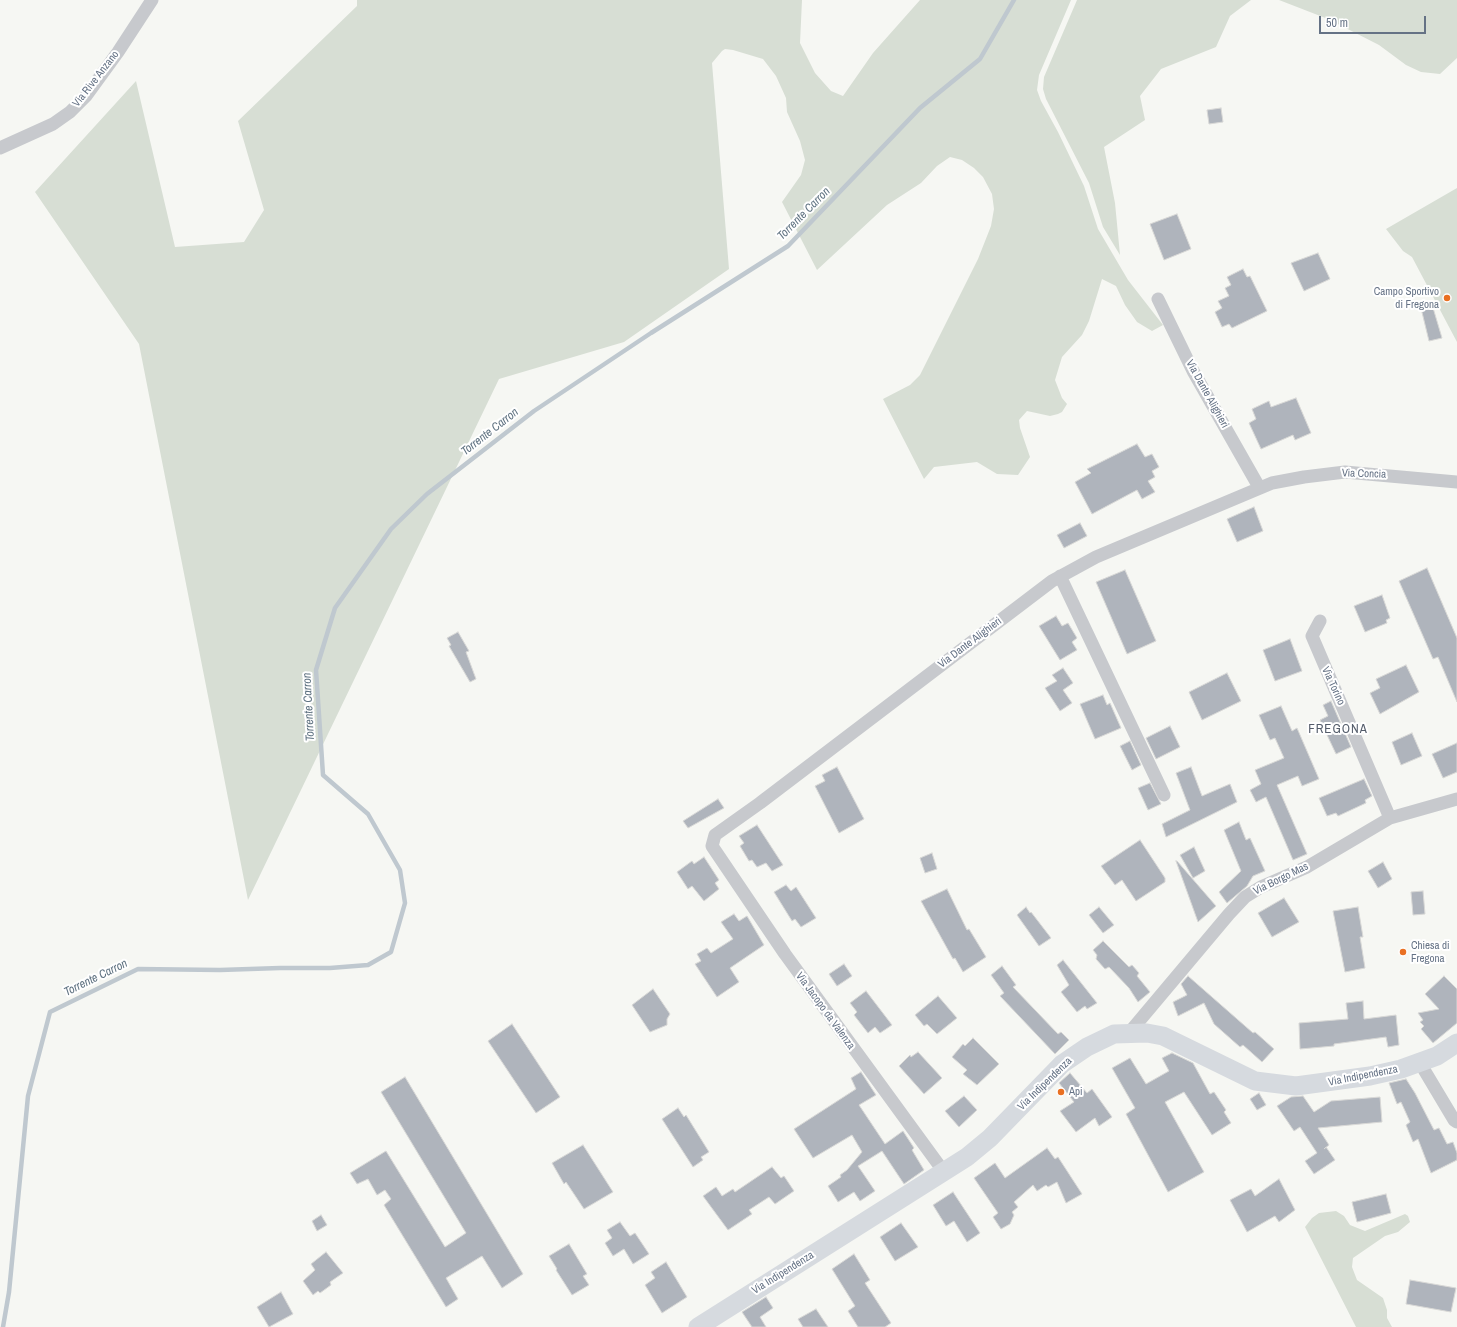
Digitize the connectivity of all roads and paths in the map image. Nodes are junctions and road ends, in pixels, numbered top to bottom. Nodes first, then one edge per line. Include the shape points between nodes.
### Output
1 (152, 0) edge
2 (0, 148) edge
3 (1158, 299) dead end
4 (1457, 482) edge
5 (1272, 483) joint
6 (1259, 487) junction
7 (1060, 576) junction
8 (1320, 621) dead end
9 (1164, 795) dead end
10 (1457, 799) edge
11 (1390, 818) junction
12 (712, 846) joint
13 (1129, 1033) junction
14 (1457, 1043) edge
15 (1420, 1063) junction
16 (1457, 1122) edge
17 (944, 1172) junction
18 (698, 1327) edge

1 - 2 street, Via Rive Anzano via 95,84 70,112 53,124
3 - 6 street, Via Dante Alighieri via 1193,371
4 - 5 street, Via Concia via 1345,472
5 - 6 street, Via Dante Alighieri
6 - 7 street, Via Dante Alighieri via 1096,557
7 - 9 street
7 - 12 street, Via Dante Alighieri via 715,835
8 - 11 street, Via Torino via 1312,636
10 - 11 street, Via Borgo Mas
11 - 13 street, Via Borgo Mas via 1319,861 1245,897
12 - 17 street, Via Jacopo da Valenza via 826,1012
13 - 15 main road, Via Indipendenza via 1163,1036 1255,1081 1276,1084 1296,1086 1326,1083 1370,1076
13 - 17 main road, Via Indipendenza via 1107,1037 1062,1064 990,1138
14 - 15 main road, Via Indipendenza
15 - 16 street
17 - 18 main road, Via Indipendenza

